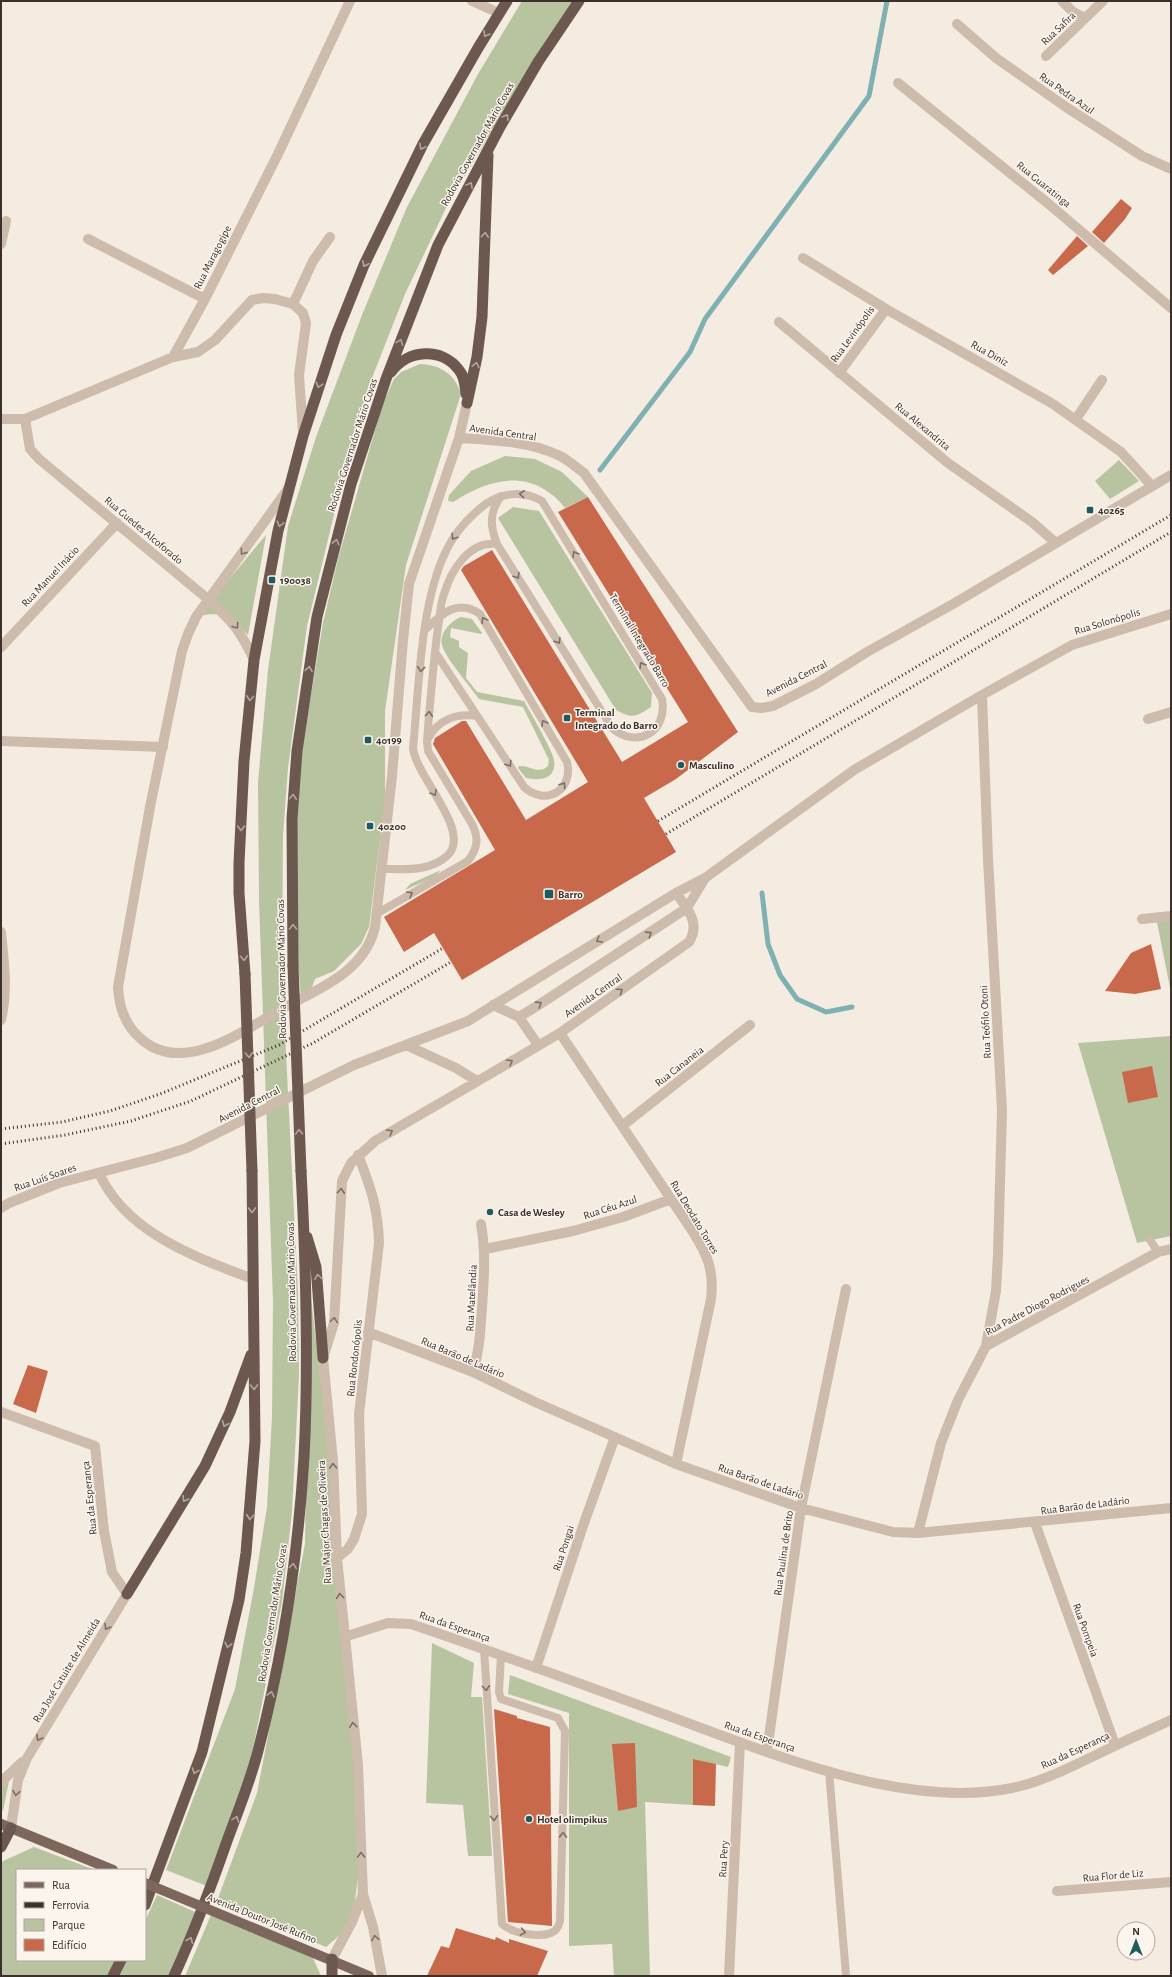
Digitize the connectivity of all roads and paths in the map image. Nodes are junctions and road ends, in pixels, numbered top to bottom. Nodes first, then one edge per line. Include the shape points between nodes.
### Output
1 (350, 1) edge
2 (472, 1) edge
3 (507, 1) edge
4 (579, 1) edge
5 (1062, 1) edge
6 (1103, 1) edge
7 (499, 13) junction
8 (1085, 18) junction
9 (957, 24) dead end
10 (1046, 56) dead end
11 (898, 83) dead end
12 (488, 152) junction
13 (1171, 169) edge
14 (6, 221) dead end
15 (330, 237) dead end
16 (88, 239) dead end
17 (1, 244) edge
18 (803, 258) dead end
19 (205, 299) junction
20 (293, 304) junction
21 (1171, 308) edge
22 (886, 309) junction
23 (779, 322) dead end
24 (173, 357) junction
25 (838, 373) junction
26 (386, 378) junction
27 (1102, 380) dead end
28 (467, 403) junction
29 (1, 419) edge
30 (25, 419) junction
31 (1076, 419) junction
32 (303, 436) junction
33 (459, 438) junction
34 (1171, 475) edge
35 (290, 486) junction
36 (1152, 486) junction
37 (501, 496) junction
38 (117, 523) junction
39 (1056, 543) junction
40 (497, 544) junction
41 (208, 600) junction
42 (1171, 614) edge
43 (440, 615) junction
44 (425, 630) junction
45 (1, 647) edge
46 (435, 652) junction
47 (1052, 656) joint
48 (254, 660) junction
49 (982, 695) junction
50 (1171, 712) edge
51 (477, 716) junction
52 (1148, 719) dead end
53 (1, 741) edge
54 (427, 741) junction
55 (163, 747) junction
56 (382, 869) junction
57 (706, 878) junction
58 (676, 893) junction
59 (687, 908) junction
60 (376, 914) junction
61 (1171, 916) edge
62 (1142, 919) dead end
63 (1, 932) edge
64 (492, 1005) junction
65 (518, 1017) junction
66 (1, 1020) edge
67 (750, 1025) dead end
68 (560, 1033) junction
69 (406, 1045) junction
70 (538, 1045) junction
71 (477, 1081) junction
72 (622, 1126) junction
73 (358, 1155) junction
74 (99, 1173) junction
75 (671, 1199) junction
76 (1, 1208) edge
77 (481, 1224) dead end
78 (304, 1231) junction
79 (1150, 1240) dead end
80 (485, 1249) junction
81 (1171, 1249) edge
82 (1158, 1252) junction
83 (253, 1279) junction
84 (846, 1289) dead end
85 (368, 1332) junction
86 (986, 1346) junction
87 (253, 1348) junction
88 (323, 1358) junction
89 (473, 1372) junction
90 (1, 1412) edge
91 (616, 1437) junction
92 (676, 1464) junction
93 (801, 1508) junction
94 (1171, 1508) edge
95 (1035, 1523) junction
96 (918, 1534) junction
97 (336, 1558) junction
98 (127, 1594) junction
99 (344, 1637) junction
100 (484, 1649) junction
101 (501, 1655) junction
102 (536, 1668) junction
103 (1171, 1720) edge
104 (740, 1742) junction
105 (1115, 1745) junction
106 (767, 1751) junction
107 (27, 1758) junction
108 (829, 1771) junction
109 (1, 1782) edge
110 (6, 1826) edge
111 (1, 1847) edge
112 (111, 1869) edge
113 (1171, 1882) edge
114 (146, 1883) edge
115 (1057, 1891) dead end
116 (363, 1894) junction
117 (146, 1902) edge
118 (332, 1959) junction
119 (120, 1961) edge
120 (846, 1975) dead end
121 (113, 1976) edge
122 (174, 1976) edge
123 (332, 1976) edge
124 (369, 1976) edge
125 (382, 1976) edge
126 (729, 1976) edge

1 - 19 street, Rua Maragogipe via 278,154
2 - 7 street
3 - 7 highway
12 -> 4 highway, Rodovia Governador Mário Covas via 538,62
5 - 8 street via 1073,12
6 - 8 street, Rua Safira
7 -> 32 highway via 424,144 364,265 336,335
8 - 10 street, Rua Safira
9 - 13 street, Rua Pedra Azul via 996,58 1066,107 1142,156
11 - 21 street, Rua Guaratinga via 1050,205
26 -> 12 highway, Rodovia Governador Mário Covas via 438,245
28 -> 12 highway via 482,317
14 - 17 street
15 - 20 street via 313,261
16 - 19 street
18 - 22 street, Rua Diniz
19 - 24 street, Rua Maragogipe
20 - 24 street via 275,299 252,300 215,340 198,352
20 - 32 street via 303,313 306,323 299,375
22 - 25 street, Rua Levinópolis
22 - 31 street, Rua Diniz
23 - 25 street, Rua Alexandrita
24 - 30 street
25 - 39 street, Rua Alexandrita via 948,463 1032,522
26 - 28 highway via 405,359 418,354 442,357 452,362 460,371 465,381
78 -> 26 highway, Rodovia Governador Mário Covas, bridge via 293,966 292,819 302,712 317,617 349,491
27 - 31 street
28 - 33 street
29 - 30 street
30 - 38 street, Rua Guedes Alcoforado via 30,450
31 - 36 street, Rua Diniz via 1121,452
32 - 35 highway
33 - 39 street, Avenida Central via 532,447 559,455 584,473 752,707 773,706 816,684
33 - 56 street via 410,584 402,640
34 - 36 street, Avenida Central
35 -> 41 street
35 -> 48 highway via 272,557
36 - 39 street, Avenida Central
37 - 40 lane, Terminal Integrado Barro via 495,504 491,523
40 -> 37 lane, Terminal Integrado Barro via 612,728 619,734 638,737 653,732 662,720 662,698 561,530 542,501 534,496
37 -> 44 lane via 480,508 456,534 446,550 435,580
38 - 41 street, Rua Guedes Alcoforado
38 - 45 street, Rua Manuel Inácio
40 - 43 lane via 477,547 462,559 446,587
41 -> 48 street, Rua Guedes Alcoforado via 232,621 245,639
41 - 55 street via 196,617 182,651
42 - 47 street, Rua Solonópolis via 1088,638
43 - 44 lane
43 - 46 lane
51 -> 43 lane via 524,787 537,795 553,794 565,785 568,770 564,757 480,614 467,607 459,607 448,609
44 -> 56 lane via 414,757 452,822 455,845 444,858 430,866 418,869
46 - 51 lane
54 -> 46 lane
47 - 49 street, Avenida Central
48 -> 83 highway, bridge via 244,760 239,863 252,1171
49 - 57 street, Avenida Central via 854,770
49 - 86 street, Rua Teófilo Otoni via 1002,1110 996,1291
50 - 52 street
51 - 54 lane via 459,715 450,718 435,727
53 - 55 street
60 -> 54 lane via 468,861 477,845 477,834 428,751
55 - 60 street via 118,987 122,1012 134,1033 145,1044 168,1052 204,1050 327,985 343,975 364,954 373,935
56 - 60 street
57 - 58 street, Avenida Central
57 - 59 street, Avenida Central
58 - 59 street
58 -> 64 street, Avenida Central
65 -> 59 street, Avenida Central
68 -> 59 street, Avenida Central via 689,942 694,926
61 - 62 street
63 - 66 street via 6,972
64 - 65 street via 508,1010
64 - 69 street, Avenida Central via 468,1021
65 - 70 street
67 - 72 street, Rua Cananeia
68 - 70 street, Avenida Central
68 - 72 street, Rua Deodato Torres
69 - 71 street via 456,1068
69 - 74 street, Avenida Central via 354,1064 187,1148
71 -> 70 street, Avenida Central
73 -> 71 street, Avenida Central via 375,1141
72 - 75 street, Rua Deodato Torres
73 - 85 street, Rua Rondonópolis via 378,1217 378,1267
88 -> 73 street, Rua Major Chagas de Oliveira via 334,1323 342,1181
74 - 76 street, Rua Luís Soares via 59,1183 9,1202
74 - 83 street via 112,1196 146,1228 170,1245
75 - 80 street, Rua Céu Azul via 623,1217 573,1231
75 - 92 street, Rua Deodato Torres via 702,1246 712,1271 713,1282 704,1339
77 - 80 street, Rua Matelândia
88 -> 78 highway via 316,1267
122 -> 78 highway, Rodovia Governador Mário Covas via 198,1921 246,1789 258,1752 281,1651 296,1547 304,1457
79 - 82 lane
80 - 89 street, Rua Matelândia via 480,1342
81 - 82 street, Rua Padre Diogo Rodrigues
82 - 86 street, Rua Padre Diogo Rodrigues
83 - 87 highway
84 - 93 street, Rua Paulina de Brito
85 - 89 street, Rua Barão de Ladário
85 - 97 street, Rua Rondonópolis via 360,1414 362,1514 354,1539 348,1549
86 - 96 street, Rua Padre Diogo Rodrigues via 958,1400 941,1444
87 -> 98 highway via 230,1412 205,1466
87 -> 117 highway via 255,1441 246,1553 239,1600 202,1752
97 -> 88 street, Rua Major Chagas de Oliveira via 333,1461
89 - 91 street, Rua Barão de Ladário
90 - 98 street, Rua da Esperança via 95,1446 104,1531 112,1572
91 - 92 street, Rua Barão de Ladário
91 - 102 street, Rua Pongai via 584,1523
92 - 93 street, Rua Barão de Ladário
93 - 96 street, Rua Barão de Ladário via 893,1532
93 - 106 street, Rua Paulina de Brito
94 - 95 street, Rua Barão de Ladário
95 - 96 street, Rua Barão de Ladário
95 - 105 street, Rua Pompeia
99 -> 97 street, Rua Major Chagas de Oliveira
98 -> 107 street, Rua José Catuite de Almeida
99 - 100 street, Rua da Esperança via 388,1623 405,1622
116 -> 99 street, Rua Major Chagas de Oliveira via 358,1765
100 - 101 street, Rua da Esperança
100 -> 101 lane via 502,1924 512,1930 539,1935 556,1930 560,1921 565,1731 558,1718 502,1699 499,1692
101 - 102 street, Rua da Esperança
102 - 104 street, Rua da Esperança
103 - 105 street, Rua da Esperança
104 - 106 street, Rua da Esperança
104 - 126 street, Rua Pery
105 - 108 street, Rua da Esperança via 1035,1782 970,1793 929,1792 889,1786
106 - 108 street, Rua da Esperança
107 - 109 street, Rua José Catuite de Almeida
107 -> 110 street, Rua José Catuite de Almeida via 18,1780
108 - 120 lane
110 - 111 highway
110 - 112 main road
113 - 115 street, Rua Flor de Liz
114 - 118 main road, Avenida Doutor José Rufino, bridge
116 - 118 street, Rua Major Chagas de Oliveira via 352,1922
125 -> 116 street, Rua Major Chagas de Oliveira via 373,1927
118 - 123 highway
118 - 124 main road, Avenida Doutor José Rufino
119 - 121 highway

